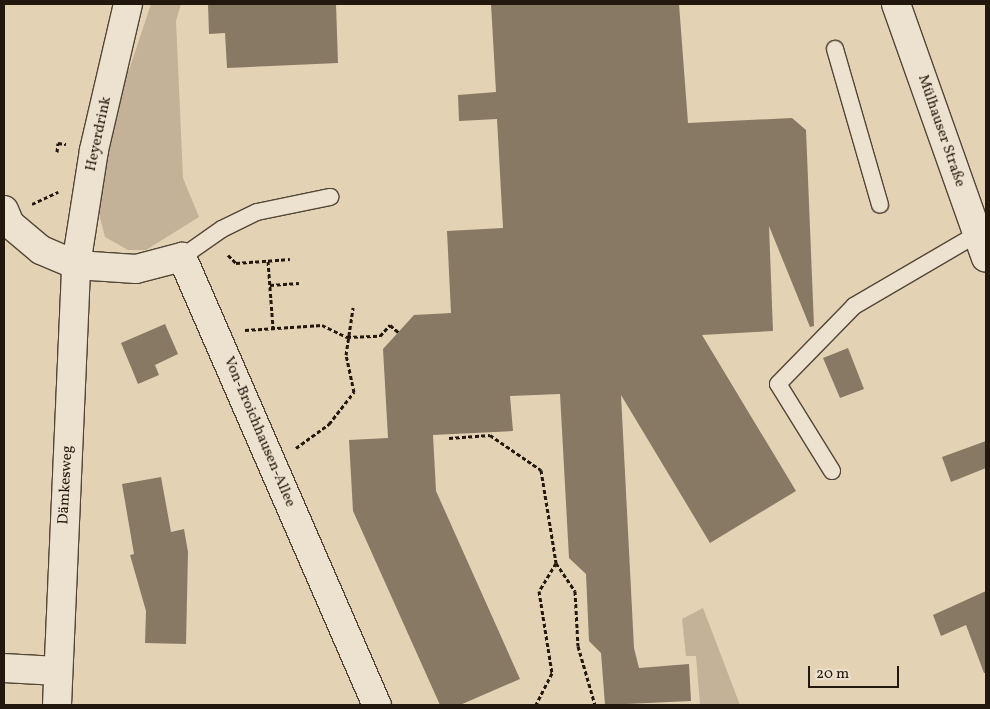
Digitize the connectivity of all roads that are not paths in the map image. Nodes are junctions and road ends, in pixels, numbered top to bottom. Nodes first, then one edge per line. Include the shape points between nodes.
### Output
1 (128, 4) edge
2 (896, 4) edge
3 (835, 49) dead end
4 (330, 197) dead end
5 (880, 205) dead end
6 (6, 213) edge
7 (983, 241) edge
8 (192, 250) junction
9 (76, 265) junction
10 (832, 471) dead end
11 (4, 668) edge
12 (58, 671) junction
13 (57, 705) edge
14 (377, 705) edge

1 - 9 street, Heyerdrink via 90,176
2 - 7 street, Mülhauser Straße
3 - 5 lane
4 - 8 lane via 257,212
6 - 9 street via 41,250
7 - 10 lane via 854,306 778,384
8 - 9 street via 136,269
8 - 14 street, Von-Broichhausen-Allee via 220,342
9 - 12 street, Dämkesweg
11 - 12 street
12 - 13 street, Dämkesweg

